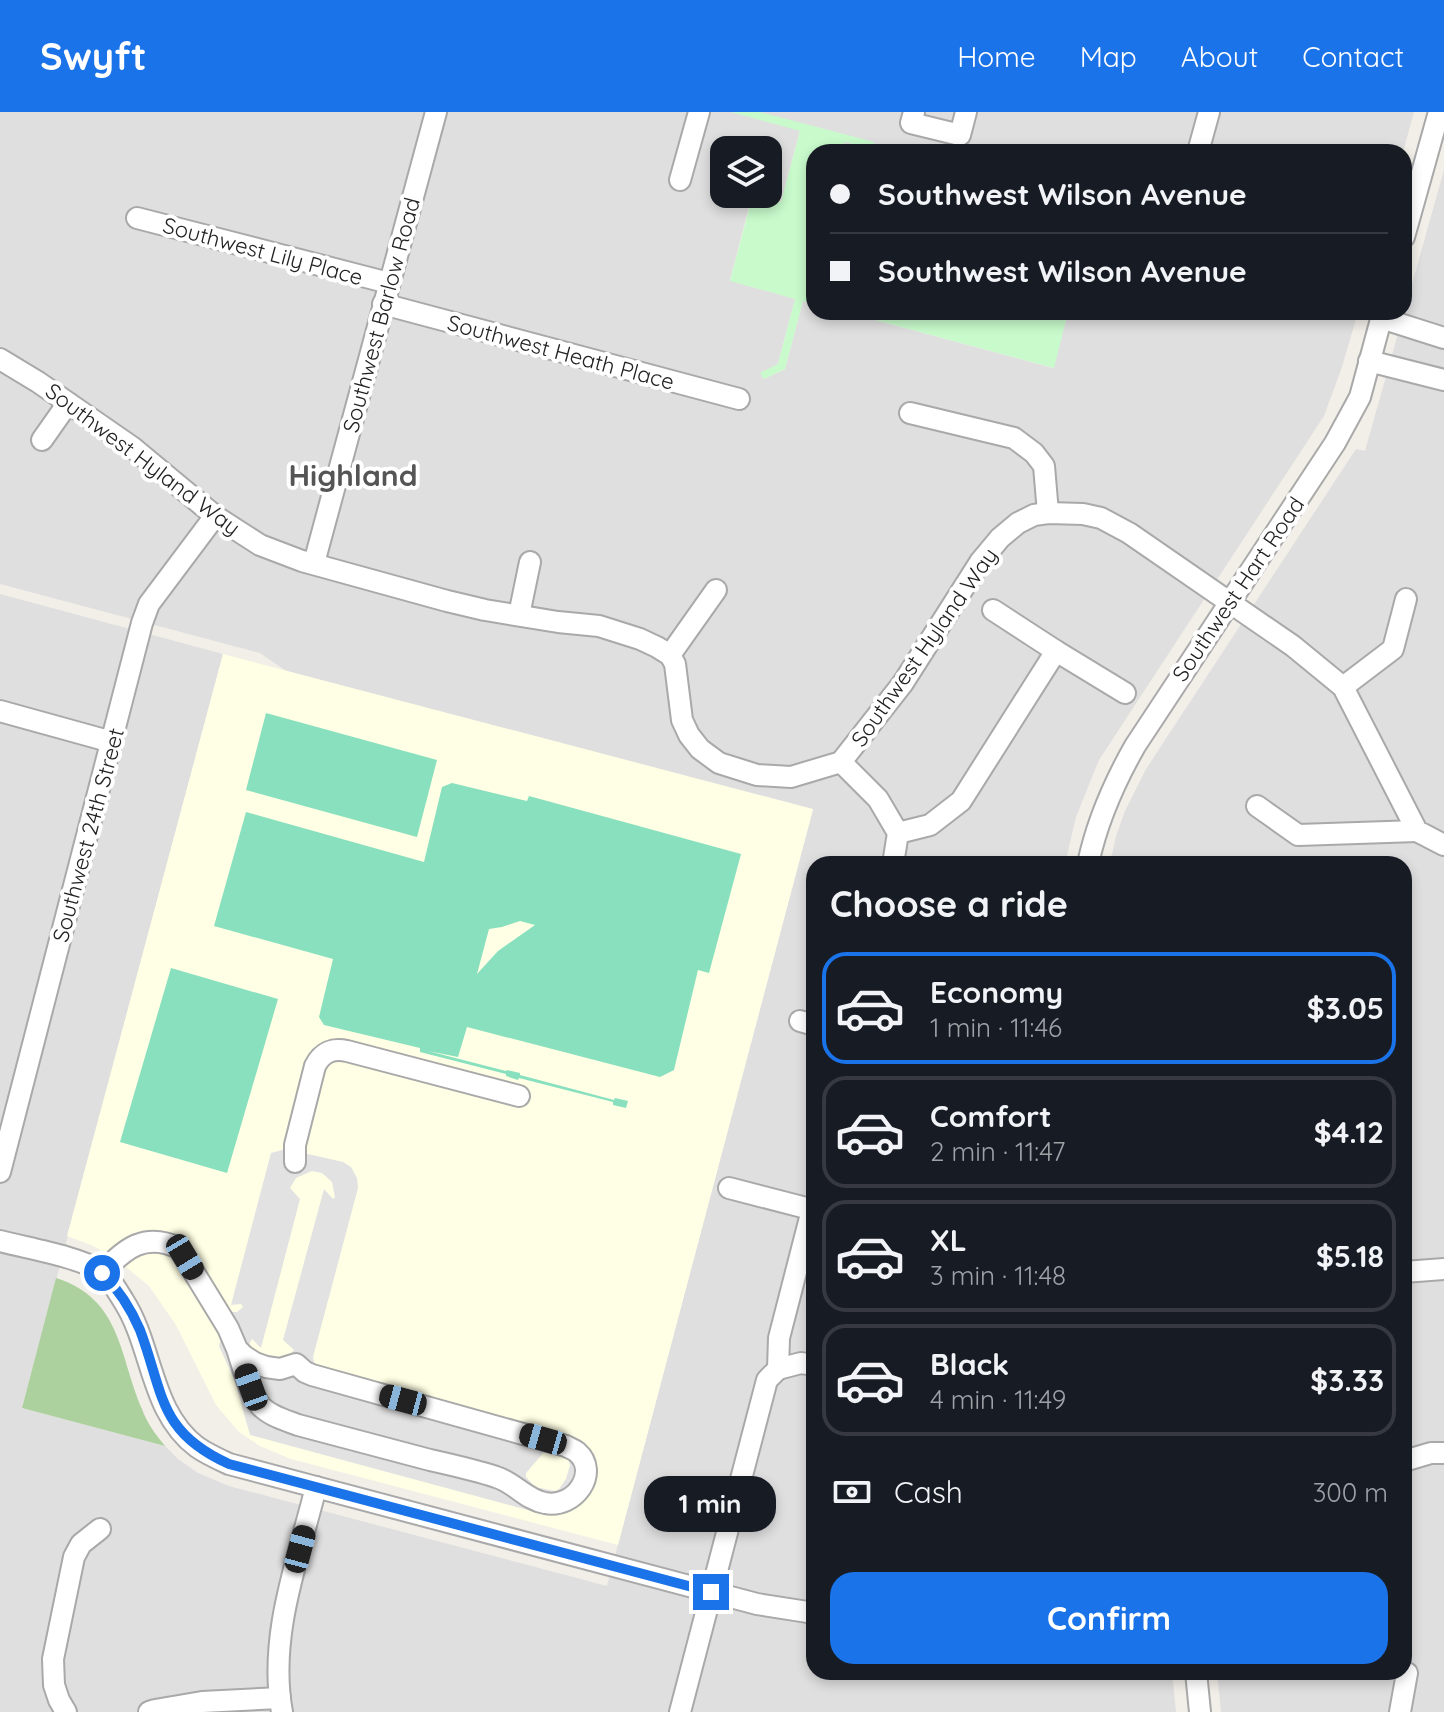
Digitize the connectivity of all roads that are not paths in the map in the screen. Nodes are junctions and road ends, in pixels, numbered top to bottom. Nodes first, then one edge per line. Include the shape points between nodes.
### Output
1 (436, 112) edge
2 (699, 112) edge
3 (914, 112) edge
4 (966, 112) edge
5 (1209, 112) edge
6 (1439, 112) edge
7 (1200, 144) edge
8 (680, 180) dead end
9 (1412, 208) edge
10 (137, 218) dead end
11 (389, 283) junction
12 (383, 304) junction
13 (1381, 320) edge
14 (1395, 320) edge
15 (1444, 338) edge
16 (0, 359) edge
17 (1369, 361) junction
18 (1444, 380) edge
19 (739, 399) dead end
20 (68, 403) junction
21 (910, 413) dead end
22 (42, 440) dead end
23 (1048, 513) junction
24 (215, 516) junction
25 (530, 562) dead end
26 (314, 563) junction
27 (716, 590) dead end
28 (1406, 599) dead end
29 (1229, 604) junction
30 (993, 610) dead end
31 (519, 615) junction
32 (1056, 651) junction
33 (670, 655) junction
34 (1343, 687) junction
35 (1125, 693) dead end
36 (0, 711) edge
37 (112, 742) junction
38 (841, 762) junction
39 (1257, 806) dead end
40 (1417, 831) junction
41 (898, 833) junction
42 (1444, 845) edge
43 (894, 856) edge
44 (1090, 856) edge
45 (519, 1096) dead end
46 (295, 1162) dead end
47 (0, 1172) edge
48 (729, 1188) dead end
49 (806, 1208) edge
50 (806, 1236) edge
51 (0, 1241) edge
52 (1444, 1269) edge
53 (1412, 1271) edge
54 (102, 1273) junction
55 (237, 1349) junction
56 (806, 1364) edge
57 (778, 1369) junction
58 (1444, 1453) edge
59 (1412, 1459) edge
60 (316, 1487) junction
61 (100, 1529) dead end
62 (711, 1592) junction
63 (806, 1612) edge
64 (1197, 1680) edge
65 (1406, 1680) edge
66 (281, 1705) edge
67 (66, 1712) edge
68 (149, 1712) edge
69 (680, 1712) edge
70 (1200, 1712) edge
71 (1400, 1712) edge

1 - 11 street, Southwest Barlow Road
2 - 8 street
3 - 4 street via 911,123 960,135
5 - 7 street
6 - 9 street
10 - 11 street, Southwest Lily Place
11 - 12 street, Southwest Barlow Road
12 - 19 street, Southwest Heath Place
12 - 26 street, Southwest Barlow Road
13 - 17 street, Southwest Hart Road
14 - 15 street
16 - 20 street, Southwest Hyland Way
17 - 18 street
17 - 29 street, Southwest Hart Road via 1360,397 1335,443
20 - 22 street
20 - 24 street, Southwest Hyland Way via 132,447
21 - 23 street via 1014,438 1044,466
23 - 29 street, Southwest Hyland Way via 1101,518
23 - 38 street, Southwest Hyland Way via 1018,523 980,562 903,683
24 - 26 street, Southwest Hyland Way via 260,545
24 - 37 street, Southwest 24th Street via 149,604
25 - 31 street
26 - 31 street, Southwest Hyland Way via 447,601
27 - 33 street
28 - 34 street via 1393,649
29 - 34 street, Southwest Hyland Way
29 - 44 street, Southwest Hart Road via 1121,770
30 - 32 street
31 - 33 street, Southwest Hyland Way via 599,626
32 - 35 street
32 - 41 street via 961,801 930,825
33 - 38 street, Southwest Hyland Way via 678,674 682,720 708,757 757,775 791,777
34 - 40 street, Southwest Hyland Way
36 - 37 street
37 - 47 street, Southwest 24th Street
38 - 41 street via 878,799
39 - 40 street via 1298,835
40 - 42 street
41 - 43 street
45 - 46 street via 333,1050 315,1066
48 - 49 street
50 - 57 street via 779,1338
51 - 54 street via 84,1263
52 - 53 street
54 - 55 street via 141,1243 179,1248
54 - 60 street via 139,1330 162,1401 194,1445 229,1464
55 - 55 street via 260,1405 276,1417 499,1478 543,1503 562,1502 581,1488 582,1460 566,1446 312,1375 296,1364 266,1367
56 - 57 street
57 - 62 street via 767,1380
58 - 59 street
60 - 62 street
60 - 66 street via 281,1631
61 - 67 street via 74,1557 53,1659 54,1685
62 - 63 street
62 - 69 street
64 - 70 street
65 - 71 street
66 - 68 street via 202,1702

